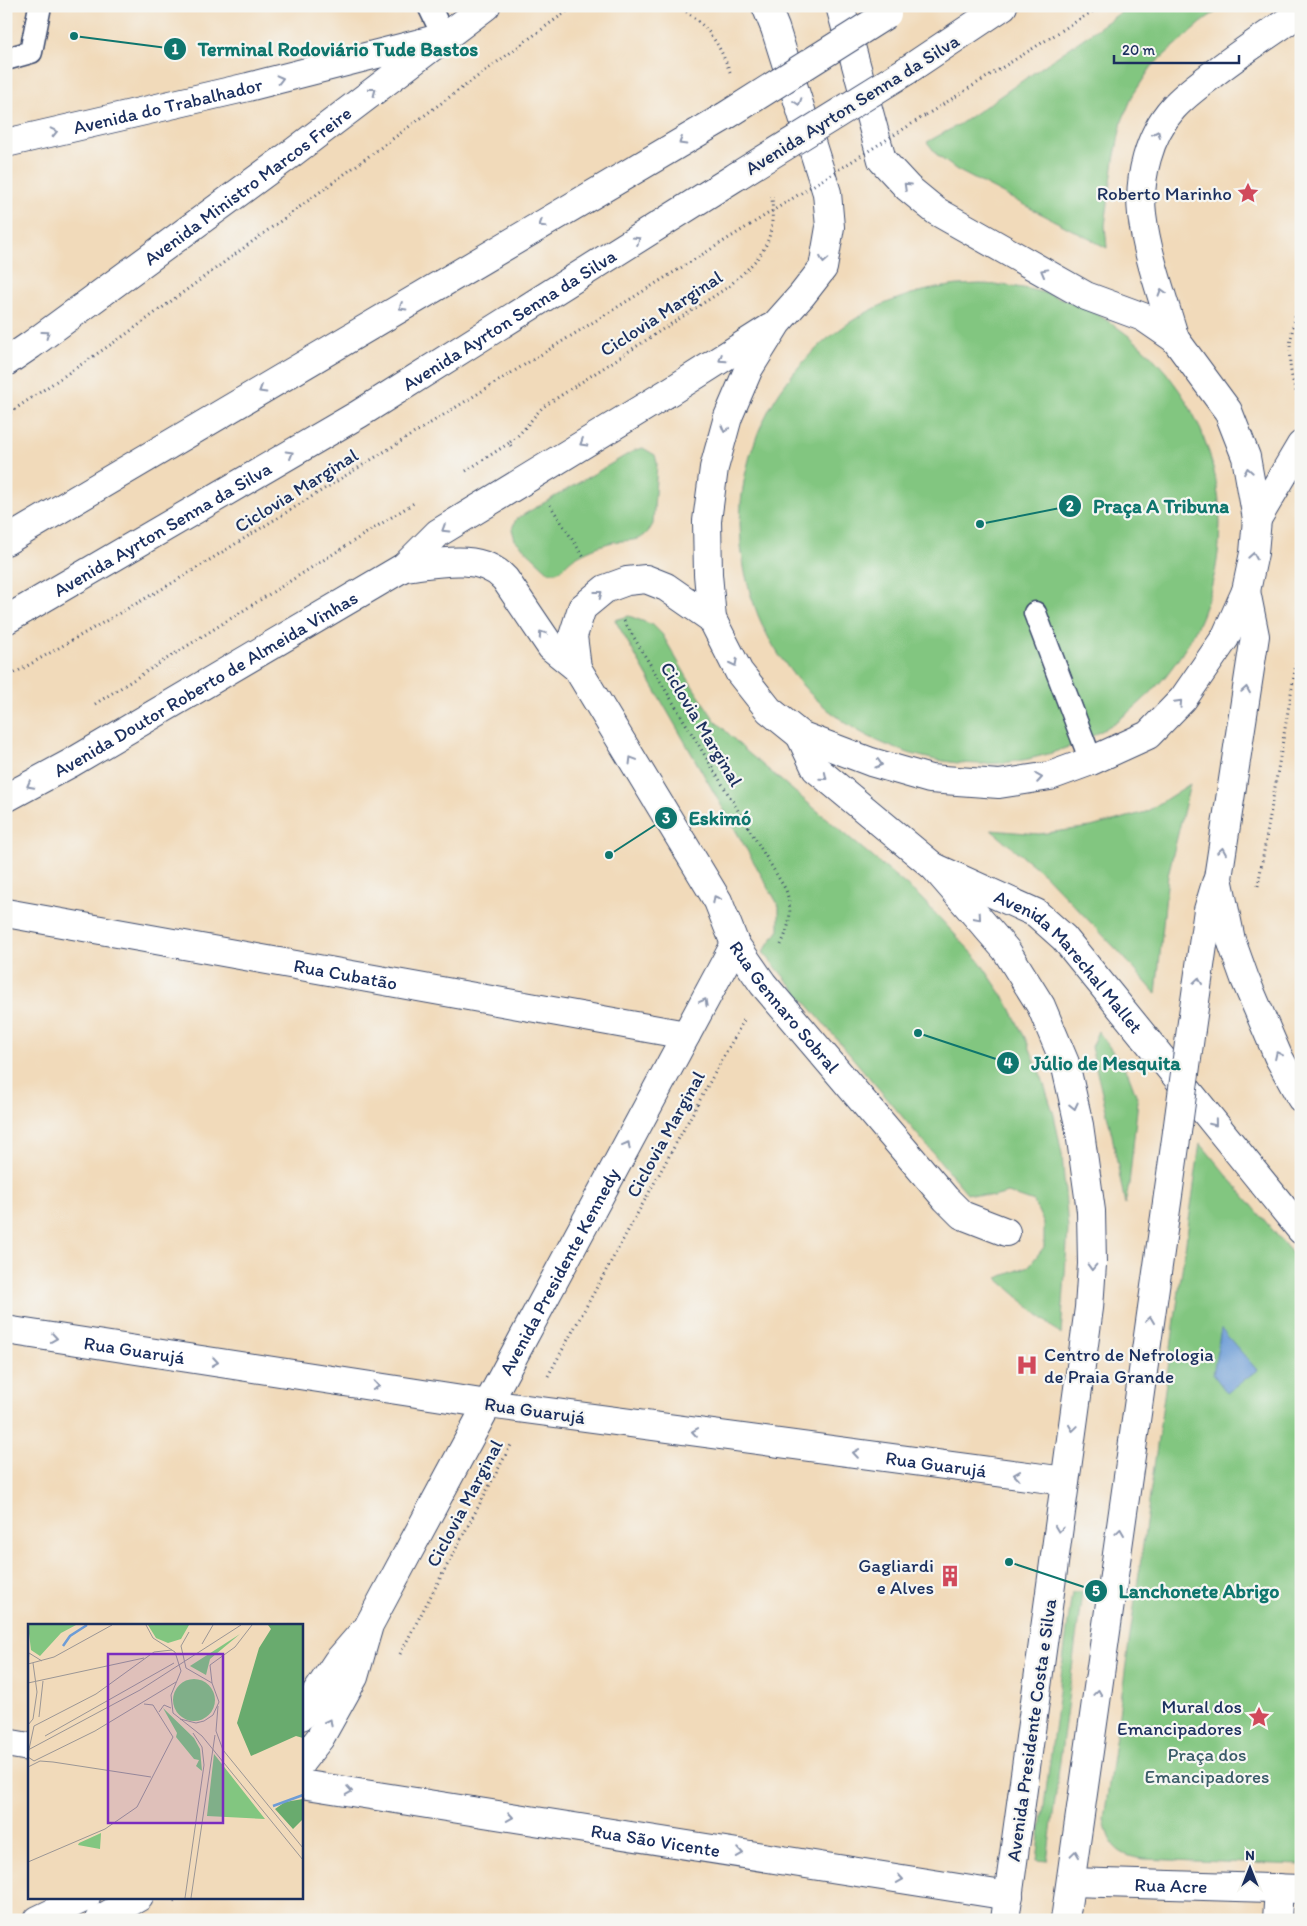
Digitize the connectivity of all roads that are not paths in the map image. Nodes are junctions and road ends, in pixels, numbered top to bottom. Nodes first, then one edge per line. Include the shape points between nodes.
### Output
1 (40, 6) edge
2 (430, 6) edge
3 (486, 6) edge
4 (766, 6) edge
5 (840, 6) edge
6 (1003, 6) edge
7 (894, 10) edge
8 (1301, 12) edge
9 (444, 37) junction
10 (6, 58) edge
11 (6, 142) edge
12 (777, 323) junction
13 (1175, 339) junction
14 (6, 362) edge
15 (1301, 445) edge
16 (1257, 520) junction
17 (6, 541) edge
18 (404, 566) junction
19 (1246, 591) junction
20 (1035, 613) dead end
21 (712, 619) junction
22 (6, 620) edge
23 (577, 668) junction
24 (800, 735) junction
25 (1091, 761) junction
26 (6, 798) edge
27 (934, 867) junction
28 (1218, 878) junction
29 (6, 912) edge
30 (735, 944) junction
31 (686, 1035) junction
32 (1301, 1098) edge
33 (1301, 1230) edge
34 (1006, 1232) dead end
35 (6, 1330) edge
36 (488, 1404) junction
37 (1065, 1481) junction
38 (369, 1625) junction
39 (302, 1714) edge
40 (6, 1743) edge
41 (28, 1746) edge
42 (302, 1761) edge
43 (302, 1784) edge
44 (1071, 1882) junction
45 (1290, 1889) edge
46 (84, 1898) edge
47 (137, 1898) edge
48 (1007, 1908) edge
49 (38, 1920) edge
50 (99, 1920) edge
51 (1065, 1920) edge
52 (1277, 1920) edge

1 - 10 lane via 31,52
2 - 9 lane
3 - 9 main road, Avenida Ministro Marcos Freire
4 -> 12 main road via 827,193 830,227 822,268
13 -> 5 main road via 1144,318 1070,287 936,211 908,188 882,160
22 -> 6 main road, Avenida Ayrton Senna da Silva, bridge via 359,414
7 -> 17 main road, bridge via 724,117
13 -> 8 main road via 1142,214 1147,158 1159,129 1173,108 1229,61
11 -> 9 main road, Avenida do Trabalhador via 248,87
14 -> 9 main road, Avenida Ministro Marcos Freire via 291,154
12 -> 18 main road via 438,533
12 -> 21 main road via 750,368 728,417 714,468 707,521
16 -> 13 main road via 1246,457 1228,411
15 - 16 main road
19 -> 16 main road
23 -> 18 main road, Rua Gennaro Sobral via 551,647 498,571 469,562
18 -> 26 main road, Avenida Doutor Roberto de Almeida Vinhas
25 -> 19 main road via 1148,735 1184,699 1226,638
28 -> 19 main road via 1255,636
20 - 25 lane
23 -> 21 main road via 573,636 582,608 604,589 646,579 666,586
21 -> 24 main road via 739,672 769,710
30 -> 23 main road, Rua Gennaro Sobral via 718,901
24 -> 25 main road via 930,779 999,784 1050,776
24 -> 27 main road, Avenida Marechal Mallet via 816,769
27 -> 33 main road, Avenida Marechal Mallet via 1036,913 1064,938
27 -> 37 main road, Avenida Presidente Costa e Silva via 1006,950 1041,1006 1065,1063 1079,1125 1091,1210 1092,1264 1090,1308
32 -> 28 main road via 1244,980 1230,940
44 -> 28 main road, bridge via 1208,910
29 - 31 main road, Rua Cubatão
31 -> 30 main road, Avenida Presidente Kennedy
30 - 34 main road, Rua Gennaro Sobral via 763,984 946,1199 962,1215
36 -> 31 main road, Avenida Presidente Kennedy
35 -> 36 main road, Rua Guarujá
37 -> 36 main road, Rua Guarujá
36 - 38 main road, Avenida Presidente Kennedy
37 -> 48 main road, Avenida Presidente Costa e Silva
38 - 39 main road, Avenida Presidente Kennedy via 337,1662
42 -> 38 main road, Avenida Presidente Kennedy via 320,1738 354,1678
40 - 41 main road
43 -> 48 main road, Rua São Vicente
44 - 45 main road, Rua Acre
44 - 51 main road
45 - 52 main road
46 - 49 main road
47 - 50 main road

